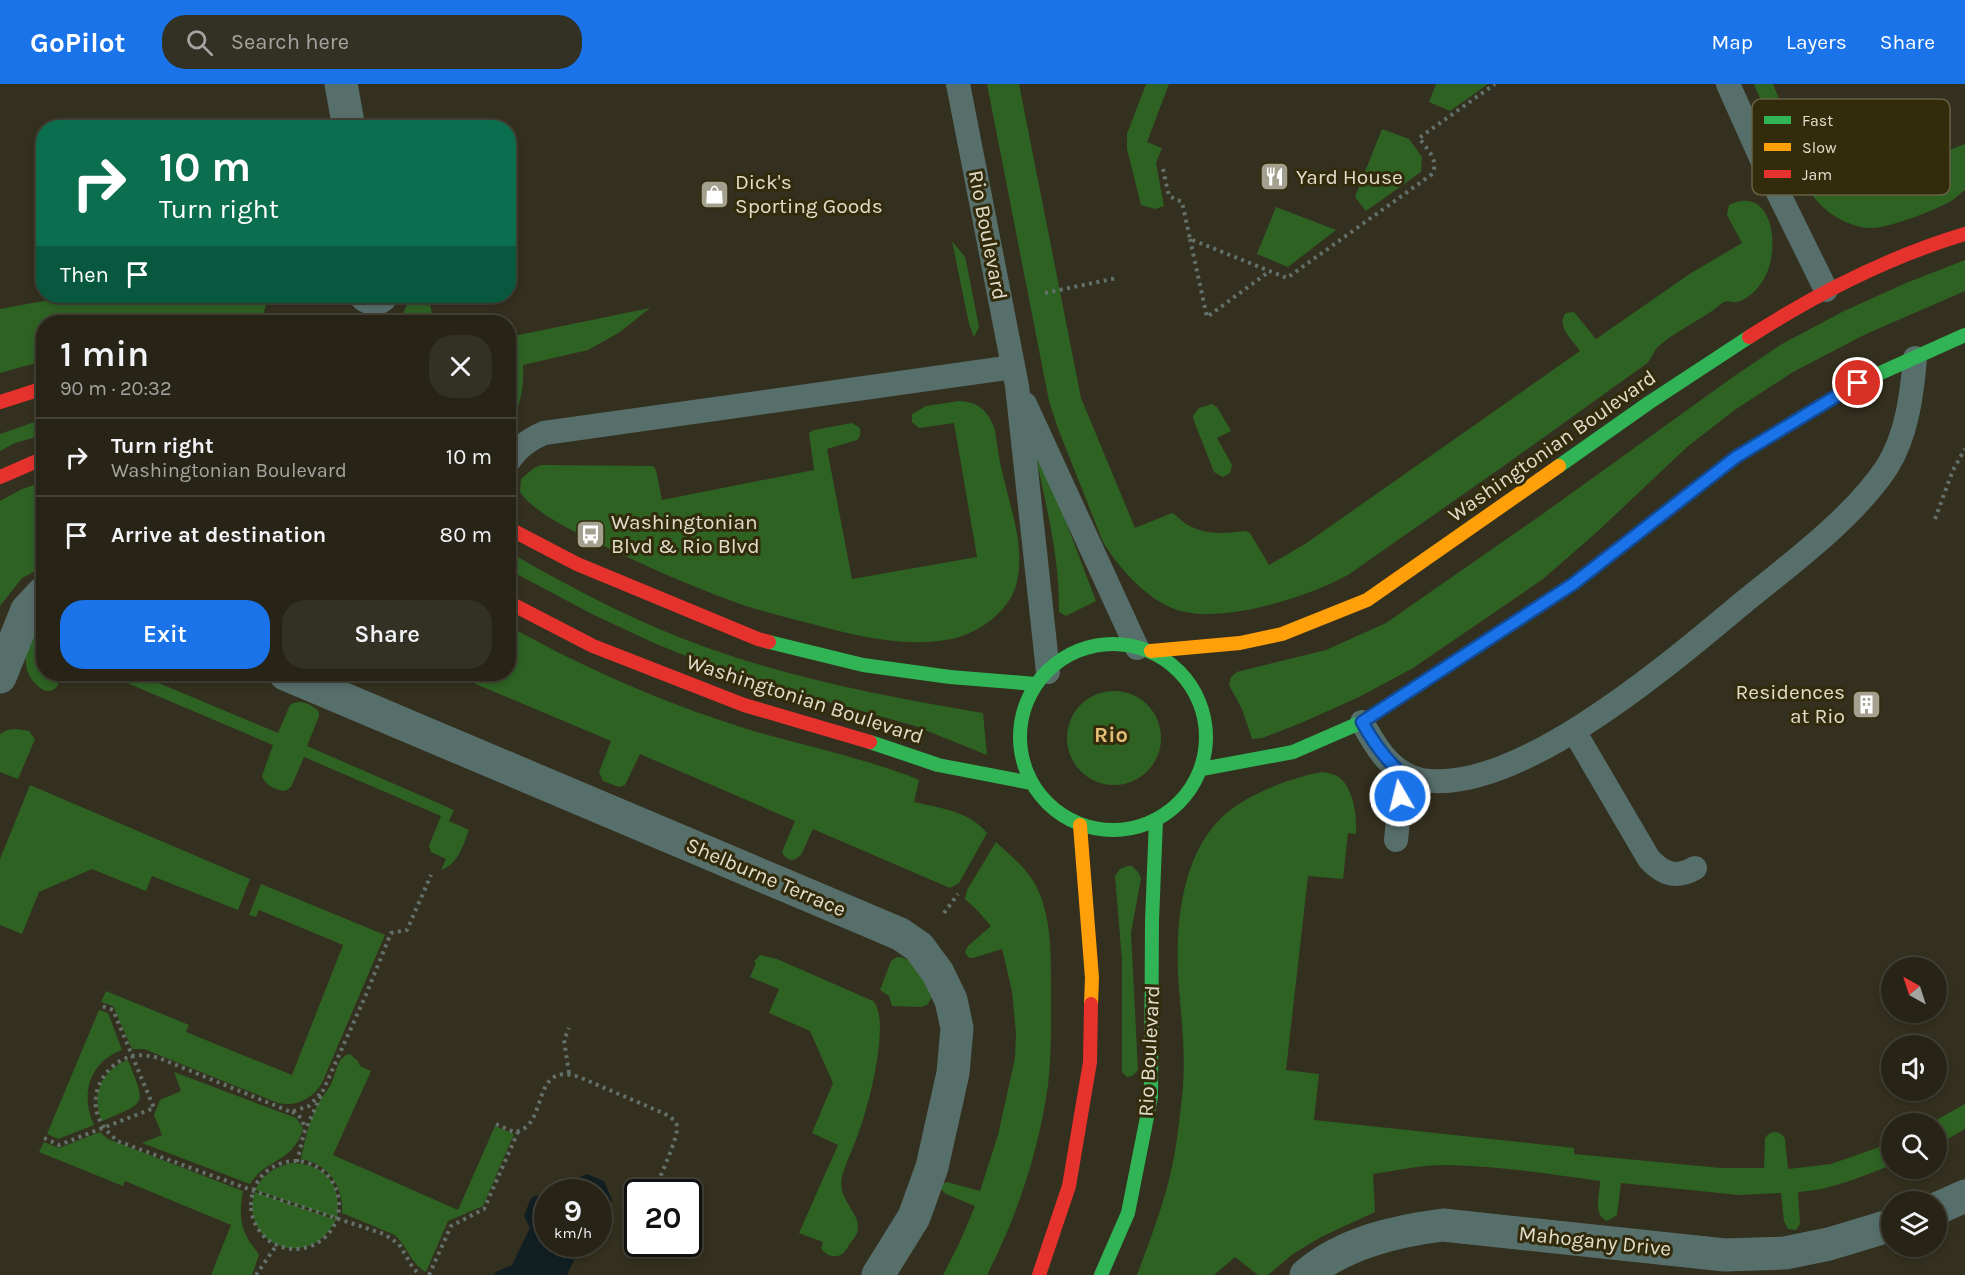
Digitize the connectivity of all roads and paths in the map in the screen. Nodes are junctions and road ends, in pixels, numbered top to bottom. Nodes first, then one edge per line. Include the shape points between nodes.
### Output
1 (319, 84) edge
2 (341, 84) edge
3 (958, 84) edge
4 (1495, 84) edge
5 (1728, 84) edge
6 (326, 120) edge
7 (348, 120) edge
8 (1752, 138) edge
9 (1163, 170) dead end
10 (1779, 195) edge
11 (1965, 234) edge
12 (1190, 238) junction
13 (1270, 271) junction
14 (1118, 278) dead end
15 (1826, 290) junction
16 (1045, 293) dead end
17 (1965, 335) edge
18 (1915, 358) junction
19 (1015, 376) junction
20 (36, 391) edge
21 (0, 402) edge
22 (1965, 449) edge
23 (516, 450) edge
24 (36, 461) edge
25 (0, 477) edge
26 (1935, 519) dead end
27 (516, 532) edge
28 (36, 600) edge
29 (516, 606) edge
30 (1144, 649) junction
31 (0, 677) edge
32 (1042, 678) junction
33 (302, 681) edge
34 (1362, 722) junction
35 (1574, 731) junction
36 (1202, 770) junction
37 (1402, 774) junction
38 (1031, 783) junction
39 (1156, 820) junction
40 (1080, 825) junction
41 (1396, 840) dead end
42 (1695, 868) dead end
43 (431, 875) dead end
44 (99, 1005) dead end
45 (569, 1028) dead end
46 (132, 1056) junction
47 (569, 1074) junction
48 (320, 1094) junction
49 (291, 1112) junction
50 (496, 1124) dead end
51 (104, 1128) junction
52 (518, 1132) junction
53 (304, 1133) junction
54 (44, 1138) dead end
55 (297, 1162) junction
56 (659, 1179) edge
57 (254, 1191) junction
58 (1965, 1196) edge
59 (1947, 1204) edge
60 (338, 1220) junction
61 (1881, 1228) edge
62 (276, 1246) junction
63 (256, 1275) edge
64 (420, 1275) edge
65 (429, 1275) edge
66 (878, 1275) edge
67 (1039, 1275) edge
68 (1101, 1275) edge
69 (1306, 1275) edge

1 - 6 street
2 - 7 street
3 - 19 lane, Rio Boulevard
4 - 13 path via 1419,138 1434,161 1431,175 1287,278
5 - 8 lane
9 - 12 path via 1169,196 1182,202
10 - 15 lane
11 - 15 street, Washingtonian Boulevard
12 - 13 path
12 - 13 path via 1207,317
14 - 16 path
15 - 30 street, Washingtonian Boulevard via 1650,402 1367,600 1282,634 1240,643
17 - 18 street
18 - 34 street via 1858,383 1736,457 1573,584
18 - 35 lane via 1912,391 1898,444 1888,465 1861,498 1792,563 1698,641
19 - 23 lane via 544,434
19 - 30 lane, Rio Boulevard
19 - 32 lane, Rio Boulevard
20 - 21 street
22 - 26 path
24 - 25 street
27 - 32 street, Washingtonian Boulevard via 577,564 758,639 863,665 950,677
28 - 31 street via 27,610
29 - 38 street, Washingtonian Boulevard via 593,646 744,705 938,765
30 - 32 street via 1119,644 1088,647 1059,661
30 - 36 street via 1183,674 1199,700 1207,729
32 - 38 street via 1024,706 1020,733 1022,758
33 - 66 street, Shelburne Terrace via 900,934 918,947 938,973 951,1000 957,1028 953,1073 932,1167 914,1217
34 - 36 street via 1293,752
34 - 37 lane via 1387,761
35 - 37 lane via 1526,756 1469,778 1422,780
35 - 42 lane via 1649,859 1669,874
36 - 39 street via 1175,807
37 - 41 lane
38 - 40 street via 1052,808
39 - 40 street via 1132,829 1106,831
39 - 68 street, Rio Boulevard via 1151,1097 1128,1213
40 - 67 street via 1092,978 1090,1062 1069,1186
43 - 48 path via 407,930 391,933
44 - 46 path via 113,1010
45 - 47 path via 564,1040
46 - 49 path via 159,1059
46 - 51 path via 116,1063 98,1086 98,1117
46 - 51 path via 154,1108
47 - 52 path via 552,1077 530,1122
47 - 56 path via 672,1118 677,1126 676,1136
48 - 49 path via 309,1106
48 - 53 path
49 - 53 path via 302,1119
50 - 52 path
51 - 54 path via 59,1145
51 - 57 path via 117,1141
52 - 65 path via 484,1209 451,1226
53 - 55 path
55 - 57 path via 277,1165 265,1172
55 - 60 path via 319,1167 330,1177 340,1205
57 - 60 path
57 - 62 path via 251,1212 255,1225
58 - 59 street
60 - 62 path via 331,1233 306,1249
60 - 64 path via 384,1234 399,1244
61 - 69 street, Mahogany Drive via 1785,1253 1725,1255 1443,1226 1408,1229 1373,1239 1340,1253
62 - 63 path

